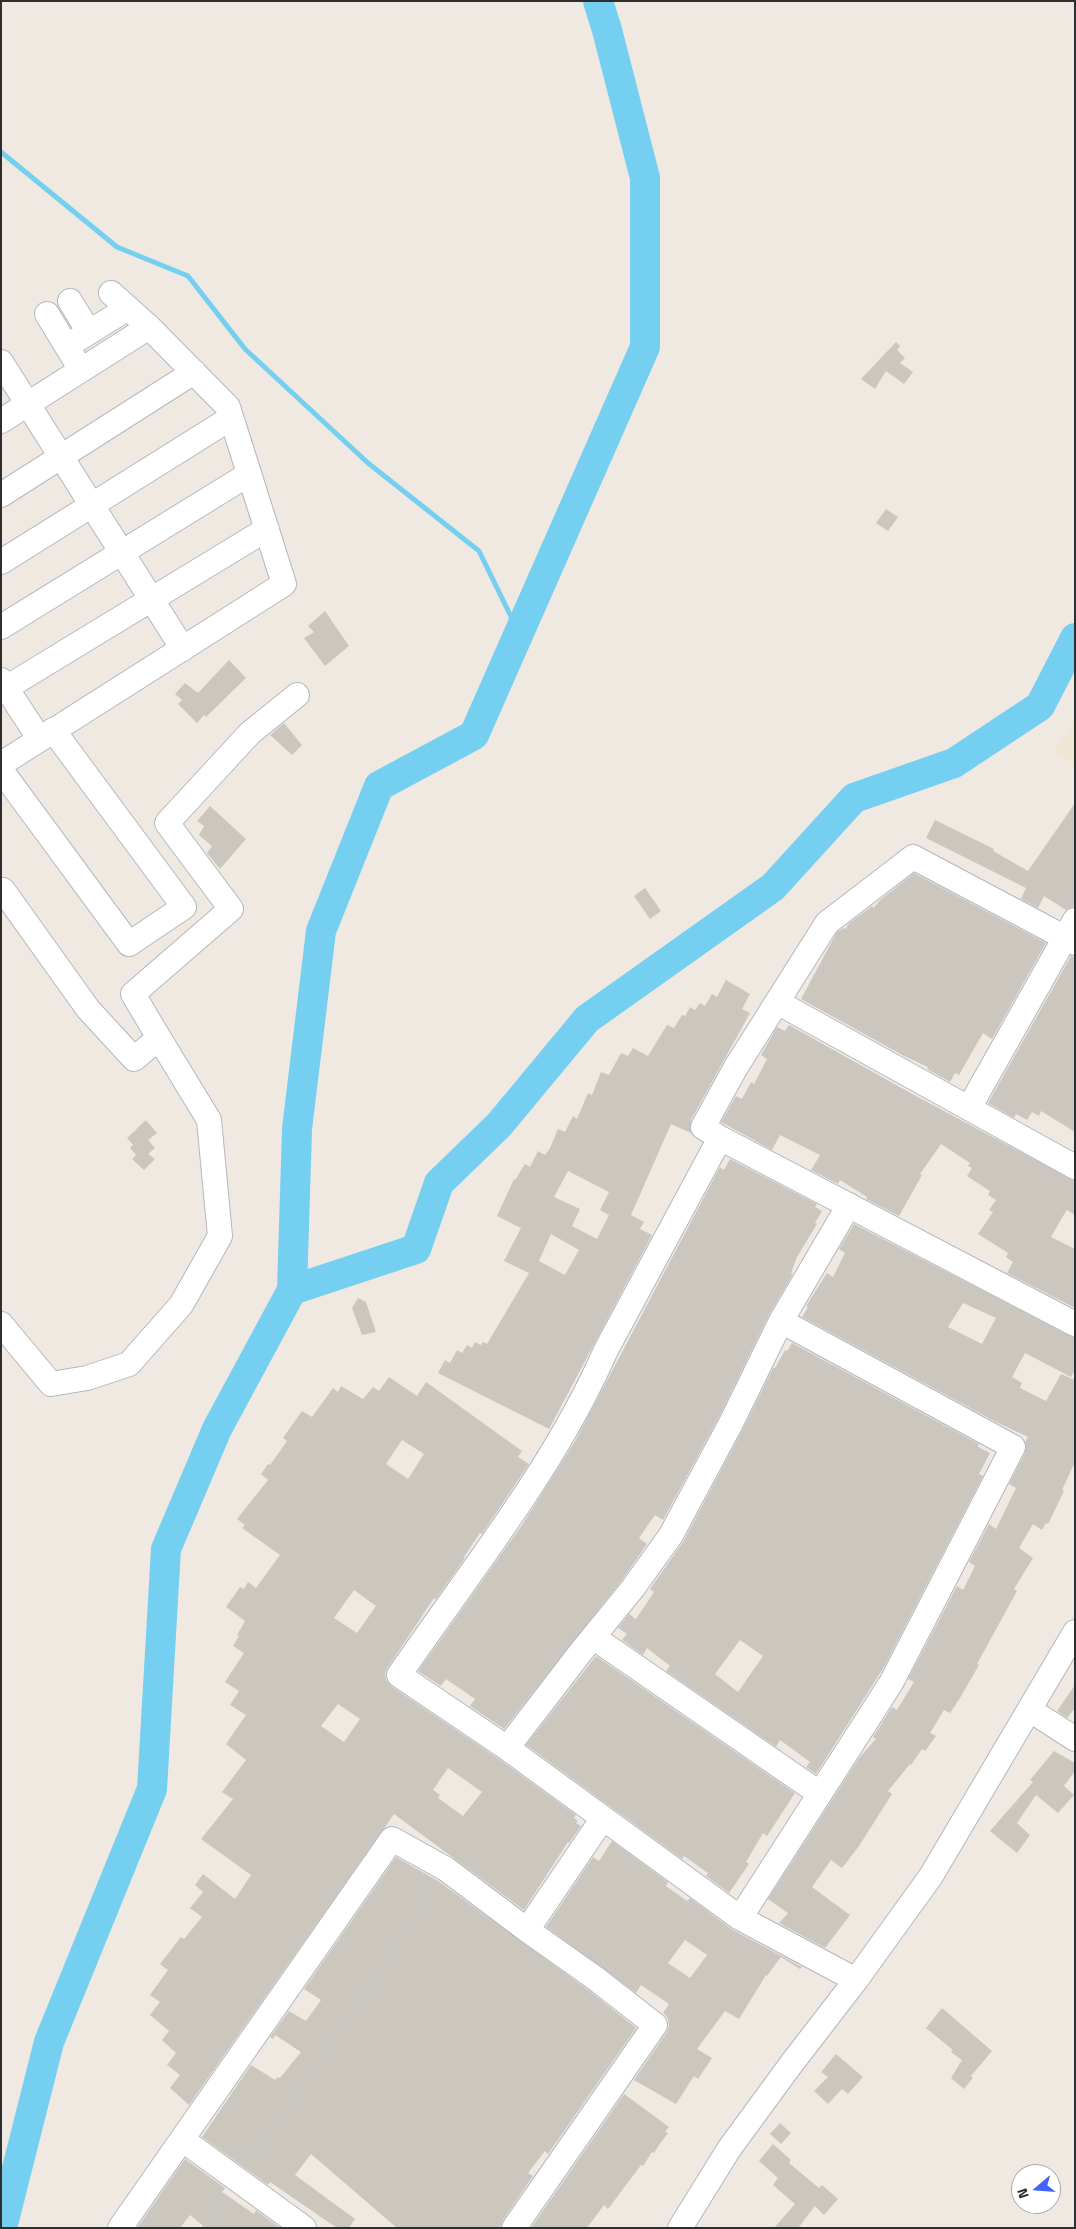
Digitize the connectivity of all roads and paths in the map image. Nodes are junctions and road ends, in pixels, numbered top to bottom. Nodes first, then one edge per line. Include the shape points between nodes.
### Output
1 (70, 301) dead end
2 (47, 314) dead end
3 (149, 327) junction
4 (89, 332) junction
5 (67, 346) junction
6 (1, 362) edge
7 (82, 370) junction
8 (194, 372) junction
9 (29, 404) junction
10 (231, 418) junction
11 (1, 421) edge
12 (62, 456) junction
13 (249, 474) junction
14 (1, 495) edge
15 (92, 505) junction
16 (266, 529) junction
17 (122, 553) junction
18 (1, 562) edge
19 (152, 599) junction
20 (1, 627) edge
21 (183, 648) junction
22 (3, 686) edge
23 (298, 696) dead end
24 (46, 734) junction
25 (1, 764) edge
26 (1, 770) edge
27 (1, 892) edge
28 (1071, 933) edge
29 (777, 1002) junction
30 (159, 1038) junction
31 (969, 1108) junction
32 (720, 1138) junction
33 (1075, 1167) edge
34 (849, 1206) junction
35 (781, 1321) junction
36 (1, 1324) edge
37 (1075, 1324) edge
38 (1075, 1632) edge
39 (593, 1636) junction
40 (1030, 1710) junction
41 (1075, 1739) edge
42 (507, 1748) junction
43 (819, 1793) junction
44 (604, 1818) junction
45 (446, 1869) junction
46 (740, 1918) junction
47 (527, 1930) junction
48 (856, 1980) junction
49 (182, 2140) junction
50 (237, 2179) junction
51 (120, 2228) edge
52 (203, 2228) edge
53 (304, 2228) edge
54 (514, 2228) edge
55 (680, 2228) edge

1 - 4 street
2 - 5 street
3 - 4 street via 120,300
3 - 7 street
3 - 8 street
4 - 5 street
5 - 7 street
6 - 9 street
7 - 9 street
8 - 10 street via 228,407
8 - 12 street
9 - 11 street
9 - 12 street
10 - 13 street
10 - 15 street
12 - 14 street
12 - 15 street
13 - 16 street
13 - 17 street
15 - 17 street
15 - 18 street
16 - 19 street
16 - 21 street via 284,584
17 - 19 street
17 - 20 street
19 - 21 street
19 - 22 street
21 - 24 street
22 - 24 street
23 - 30 street via 250,733 168,824 232,909 133,994
24 - 25 street
24 - 26 street via 184,907 129,944
27 - 30 street via 4,890 88,1009 134,1059
28 - 29 street via 913,857 827,923
28 - 31 street
29 - 31 street
29 - 32 street via 702,1127
30 - 36 street via 209,1120 220,1236 181,1305 129,1364 87,1378 51,1384
31 - 33 street
32 - 34 street
32 - 42 street via 606,1350 591,1384 556,1444 508,1520 399,1675
34 - 35 street
34 - 37 street
35 - 39 street via 671,1535
35 - 43 street via 1013,1447 891,1683
38 - 40 street
39 - 42 street
39 - 43 street
40 - 41 street
40 - 48 street via 931,1876
42 - 44 street
43 - 46 street
44 - 46 street
44 - 47 street
45 - 47 street
45 - 49 street via 392,1839
45 - 50 path via 372,1985
46 - 48 street
47 - 54 street via 655,2025
48 - 55 street via 729,2149
49 - 50 street
49 - 51 street
50 - 52 path
50 - 53 street

